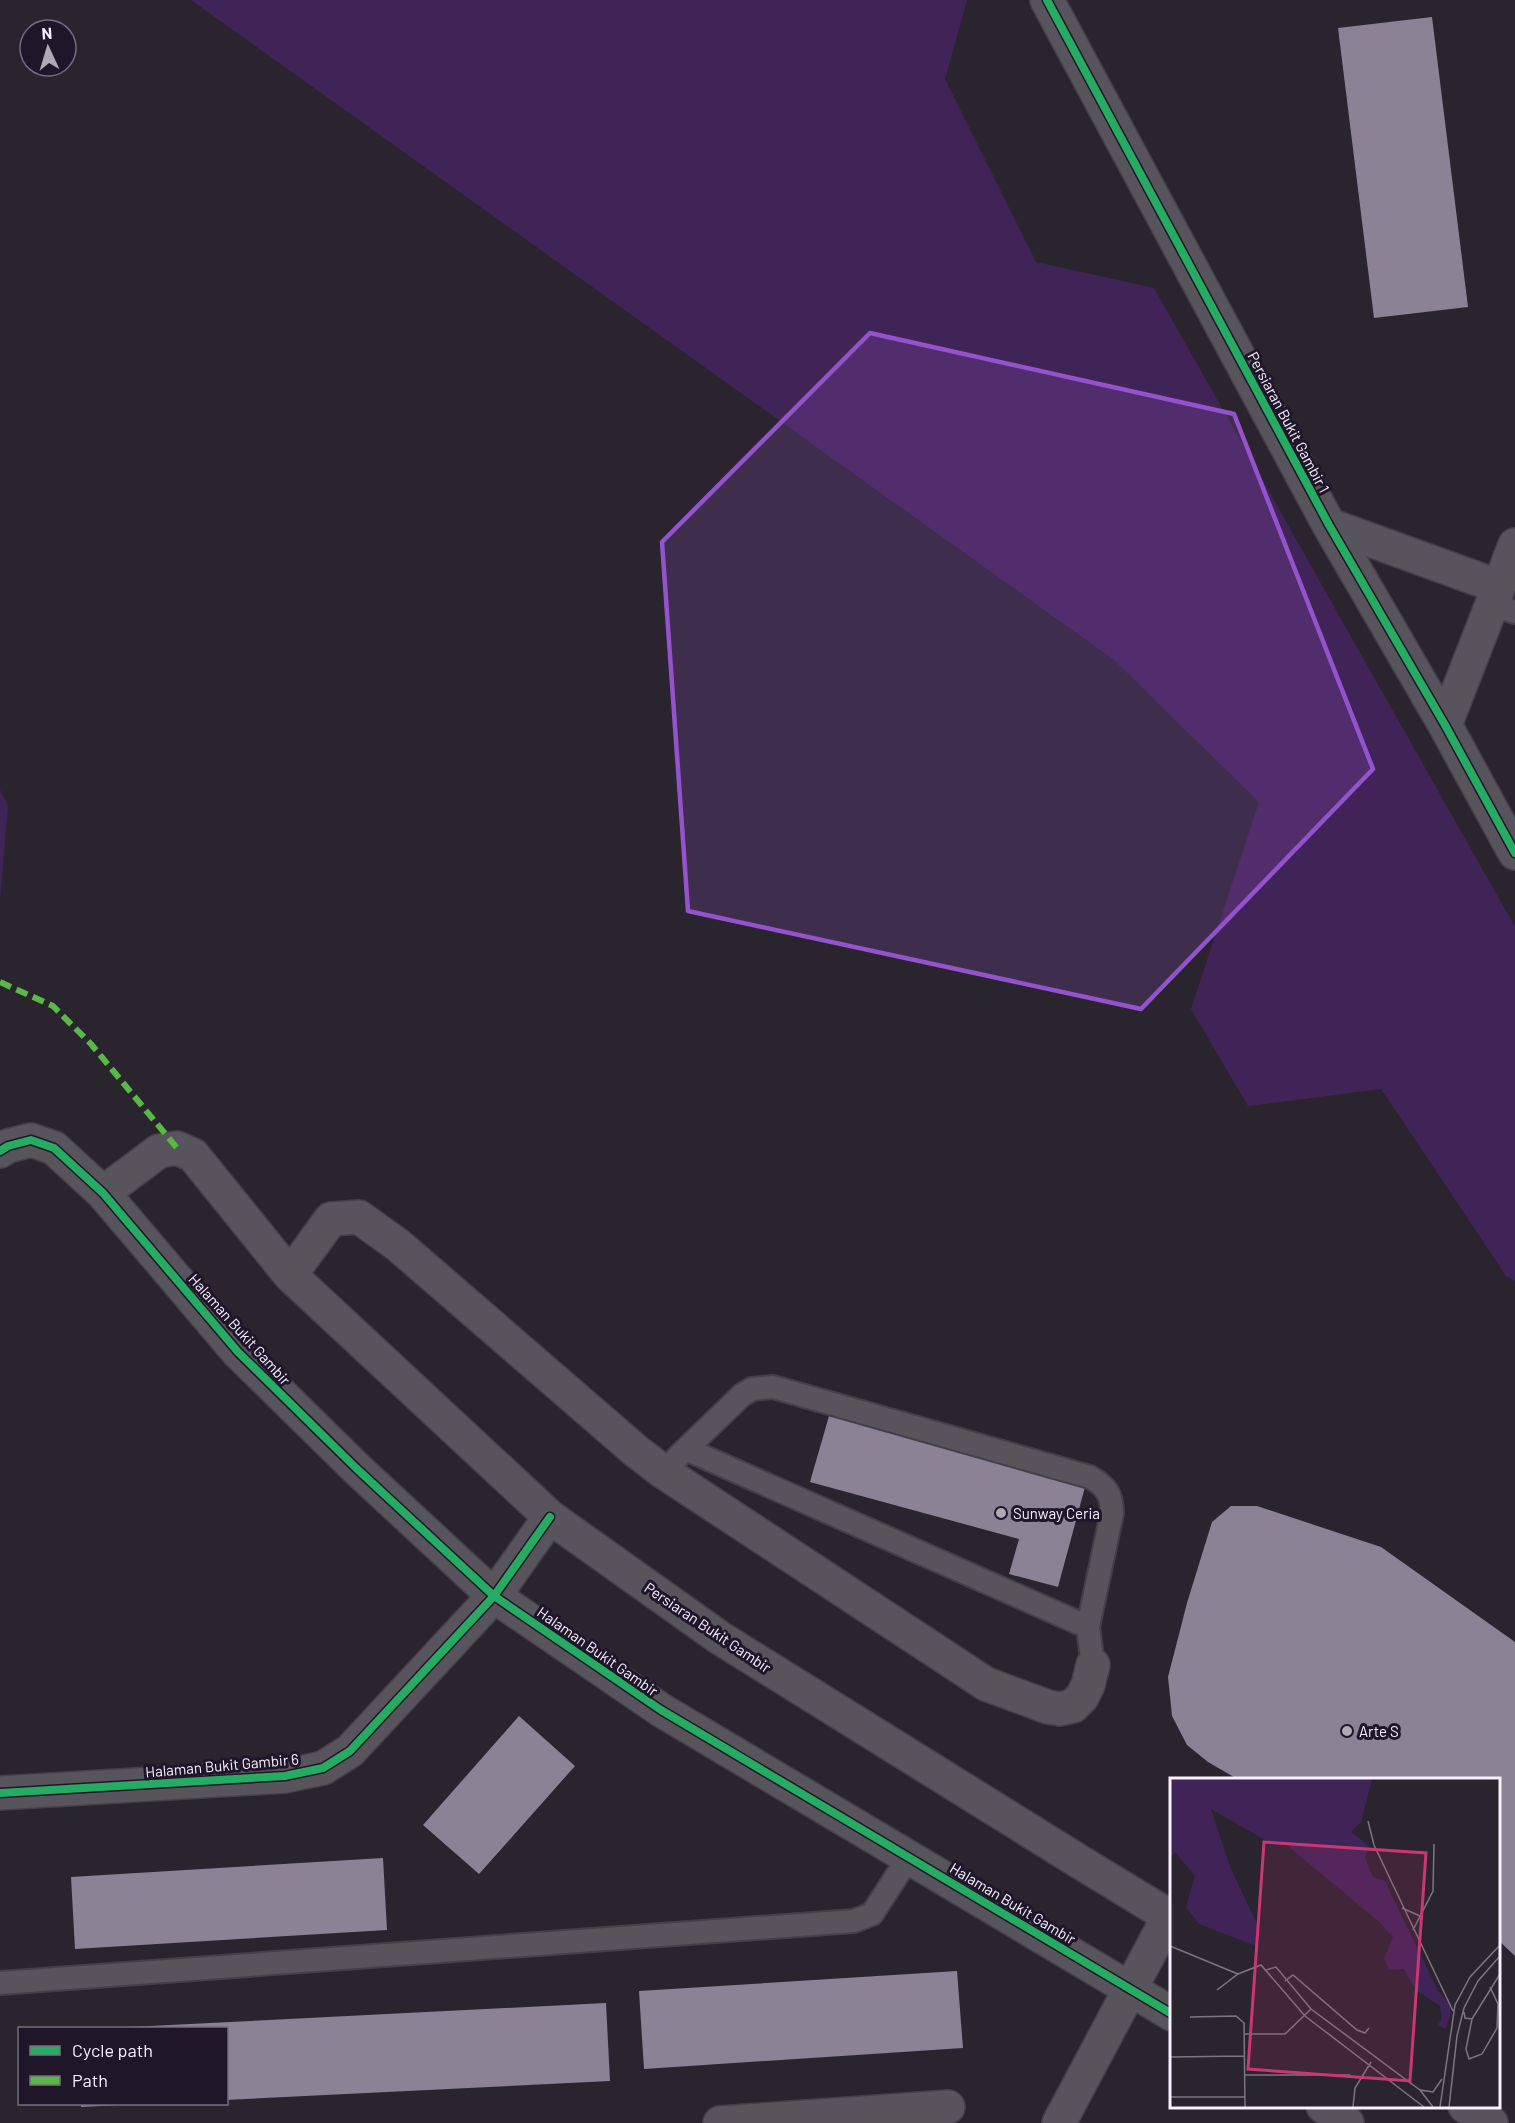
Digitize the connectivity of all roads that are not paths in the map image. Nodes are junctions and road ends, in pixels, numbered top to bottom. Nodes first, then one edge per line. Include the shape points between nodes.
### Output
1 (1047, 0) edge
2 (1329, 525) junction
3 (1515, 545) edge
4 (1501, 601) edge
5 (1445, 725) junction
6 (1515, 853) edge
7 (0, 1151) edge
8 (103, 1193) junction
9 (290, 1275) junction
10 (686, 1449) junction
11 (662, 1471) junction
12 (550, 1517) junction
13 (494, 1596) junction
14 (1088, 1627) junction
15 (1093, 1665) joint
16 (0, 1793) edge
17 (909, 1857) junction
18 (1170, 1917) edge
19 (0, 1983) edge
20 (1131, 1990) junction
21 (1170, 2013) edge
22 (948, 2107) dead end
23 (1326, 2108) edge
24 (1468, 2108) edge
25 (720, 2123) edge
26 (1059, 2123) edge
27 (1347, 2123) edge
28 (1491, 2123) edge

1 - 2 street, Persiaran Bukit Gambir 1
2 - 4 street
2 - 5 street, Persiaran Bukit Gambir 1
3 - 4 street
4 - 5 street
5 - 6 street, Persiaran Bukit Gambir 1
7 - 8 street, Halaman Bukit Gambir via 31,1140 54,1148
8 - 9 street, Persiaran Bukit Gambir via 159,1151 177,1148 193,1155
8 - 13 street, Halaman Bukit Gambir via 238,1352
9 - 11 street via 331,1220 359,1218 398,1245
9 - 12 street, Persiaran Bukit Gambir
10 - 11 lane
10 - 14 lane
10 - 14 lane via 742,1395 752,1389 773,1388 1090,1477 1108,1491 1112,1513
11 - 15 street via 986,1684 1060,1709 1073,1706 1082,1697
12 - 13 street, Halaman Bukit Gambir 6
12 - 18 street, Persiaran Bukit Gambir via 720,1638
13 - 16 street, Halaman Bukit Gambir 6 via 350,1751 324,1768 285,1776
13 - 17 street, Halaman Bukit Gambir via 661,1710
14 - 15 lane
17 - 19 lane via 872,1914 854,1921
17 - 20 street, Halaman Bukit Gambir
18 - 20 street
20 - 21 street, Halaman Bukit Gambir
20 - 26 street
22 - 25 street
23 - 27 street
24 - 28 street

